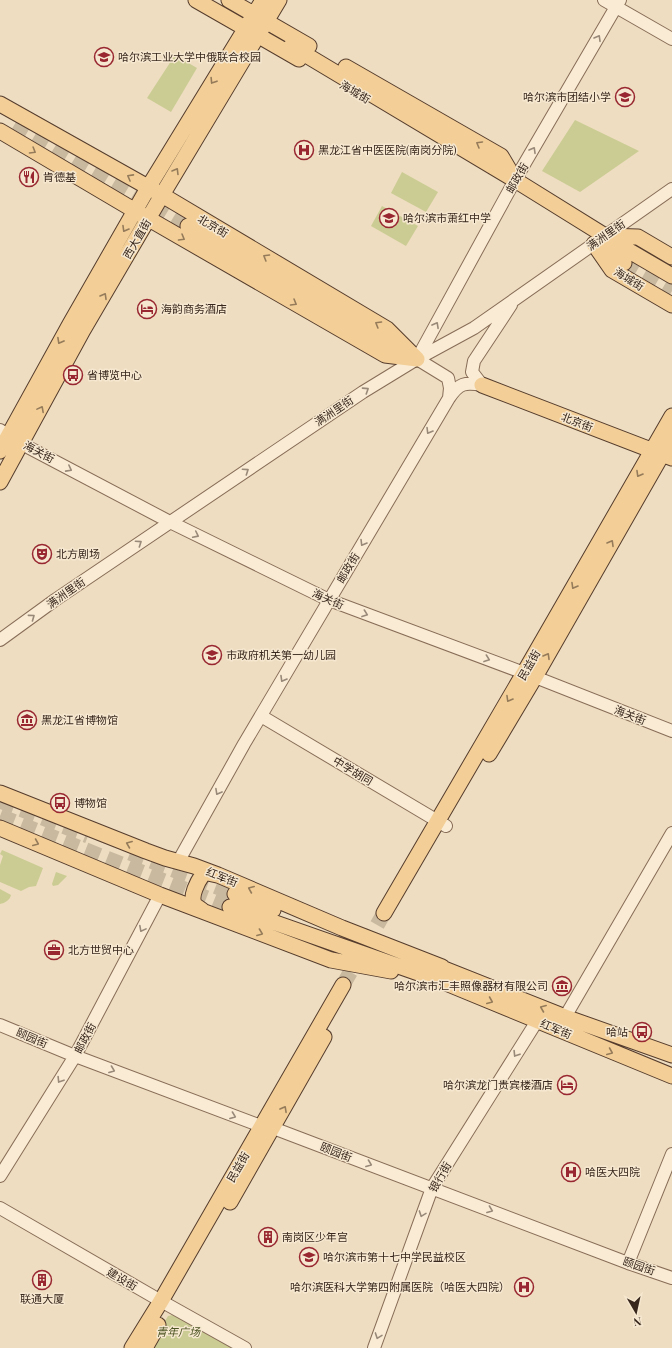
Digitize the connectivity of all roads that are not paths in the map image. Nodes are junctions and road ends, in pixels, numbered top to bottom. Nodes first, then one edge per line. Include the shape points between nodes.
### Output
1 (196, 0) edge
2 (263, 0) edge
3 (279, 0) edge
4 (604, 0) edge
5 (222, 2) edge
6 (618, 4) edge
7 (260, 18) junction
8 (252, 32) junction
9 (672, 39) edge
10 (291, 46) tunnel mouth
11 (0, 104) edge
12 (0, 113) edge
13 (16, 122) tunnel mouth
14 (0, 131) edge
15 (515, 180) junction
16 (148, 188) junction
17 (672, 189) edge
18 (162, 196) junction
19 (135, 211) junction
20 (149, 219) junction
21 (188, 226) tunnel mouth
22 (599, 240) junction
23 (672, 257) edge
24 (672, 276) edge
25 (515, 300) junction
26 (672, 305) edge
27 (417, 359) junction
28 (482, 386) junction
29 (449, 398) junction
30 (672, 416) edge
31 (4, 433) edge
32 (672, 437) edge
33 (22, 444) junction
34 (0, 451) edge
35 (662, 454) edge
36 (0, 482) edge
37 (170, 522) junction
38 (329, 600) junction
39 (0, 640) edge
40 (530, 675) junction
41 (261, 716) junction
42 (672, 731) edge
43 (0, 793) edge
44 (442, 824) junction
45 (0, 828) edge
46 (672, 833) edge
47 (178, 862) junction
48 (218, 875) junction
49 (160, 895) junction
50 (233, 900) tunnel mouth
51 (204, 911) junction
52 (388, 916) tunnel mouth
53 (441, 974) junction
54 (348, 986) tunnel mouth
55 (565, 1017) junction
56 (537, 1021) junction
57 (0, 1025) edge
58 (672, 1055) edge
59 (75, 1056) junction
60 (672, 1078) edge
61 (267, 1127) junction
62 (672, 1154) edge
63 (0, 1176) edge
64 (432, 1188) junction
65 (0, 1208) edge
66 (628, 1263) junction
67 (672, 1278) edge
68 (165, 1304) junction
69 (132, 1348) edge
70 (144, 1348) edge
71 (245, 1348) edge
72 (374, 1348) edge

1 - 8 main road, 海城街
2 - 7 main road, 西大直街
3 - 7 main road, 西大直街
4 - 6 street
5 - 7 main road, 海城街
6 - 9 street
15 -> 6 street, 邮政街
7 - 8 main road, 西大直街
15 -> 7 main road, 海城街 via 501,156
8 - 15 main road, 海城街 via 488,171
8 -> 16 main road, 西大直街
18 -> 8 main road, 西大直街
10 - 15 main road, 海城街
16 -> 11 main road, 北京街
12 - 13 main road
14 -> 19 main road
15 - 22 main road, 海城街
27 -> 15 street, 邮政街
16 - 18 main road, 北京街
16 - 19 main road, 西大直街
17 - 22 street, 满洲里街
18 - 20 main road, 西大直街
27 -> 18 main road, 北京街 via 387,329
19 - 20 main road
19 -> 31 main road, 西大直街
20 -> 27 main road via 385,355
33 -> 20 main road, 西大直街 via 83,330
21 - 27 main road, 北京街
22 - 23 main road via 638,237
22 - 24 main road via 627,258
22 - 25 street, 满洲里街
22 - 26 main road, 海城街 via 612,270
25 - 27 street, 满洲里街 via 474,328
25 - 28 street via 474,361 472,372
27 - 29 street via 448,378
37 -> 27 street, 满洲里街 via 368,388
28 - 29 street, 邮政街 via 460,385
28 - 35 main road, 北京街
29 -> 38 street, 邮政街
30 - 35 main road, 民益街
31 - 33 street, 海关街
31 - 34 main road, 西大直街
32 - 35 main road, 民益街
33 - 36 main road, 西大直街
33 -> 37 street, 海关街
35 - 40 main road, 民益街
37 -> 38 street, 海关街
39 -> 37 street, 满洲里街
38 -> 40 street, 海关街
38 -> 41 street, 邮政街
40 - 42 street, 海关街
40 - 44 main road, 民益街
41 - 44 street, 中学胡同
41 -> 47 street, 邮政街
47 -> 43 main road, 红军街
44 - 52 main road, 民益街
45 -> 49 main road, 红军街
46 - 55 street
47 - 48 main road, 红军街
48 - 51 main road via 203,874 195,890 195,905
53 -> 48 main road, 红军街
49 - 51 main road, 红军街
49 -> 59 street, 邮政街
50 - 53 main road, 红军街
51 -> 53 main road, 红军街 via 331,960
55 -> 53 main road, 红军街
53 -> 56 main road, 红军街
54 - 61 main road, 民益街
55 - 58 main road, 红军街
56 -> 60 main road, 红军街
56 -> 64 street, 银行街
57 - 59 street, 颐园街
59 -> 61 street, 颐园街
59 -> 63 street, 邮政街
61 -> 64 street, 颐园街
61 - 68 main road, 民益街
62 - 66 street
64 -> 66 street, 颐园街
64 -> 72 street, 银行街
65 - 68 street, 建设街
66 - 67 street, 颐园街
68 - 69 main road, 民益街
68 - 70 main road, 民益街
68 - 71 street, 建设街

